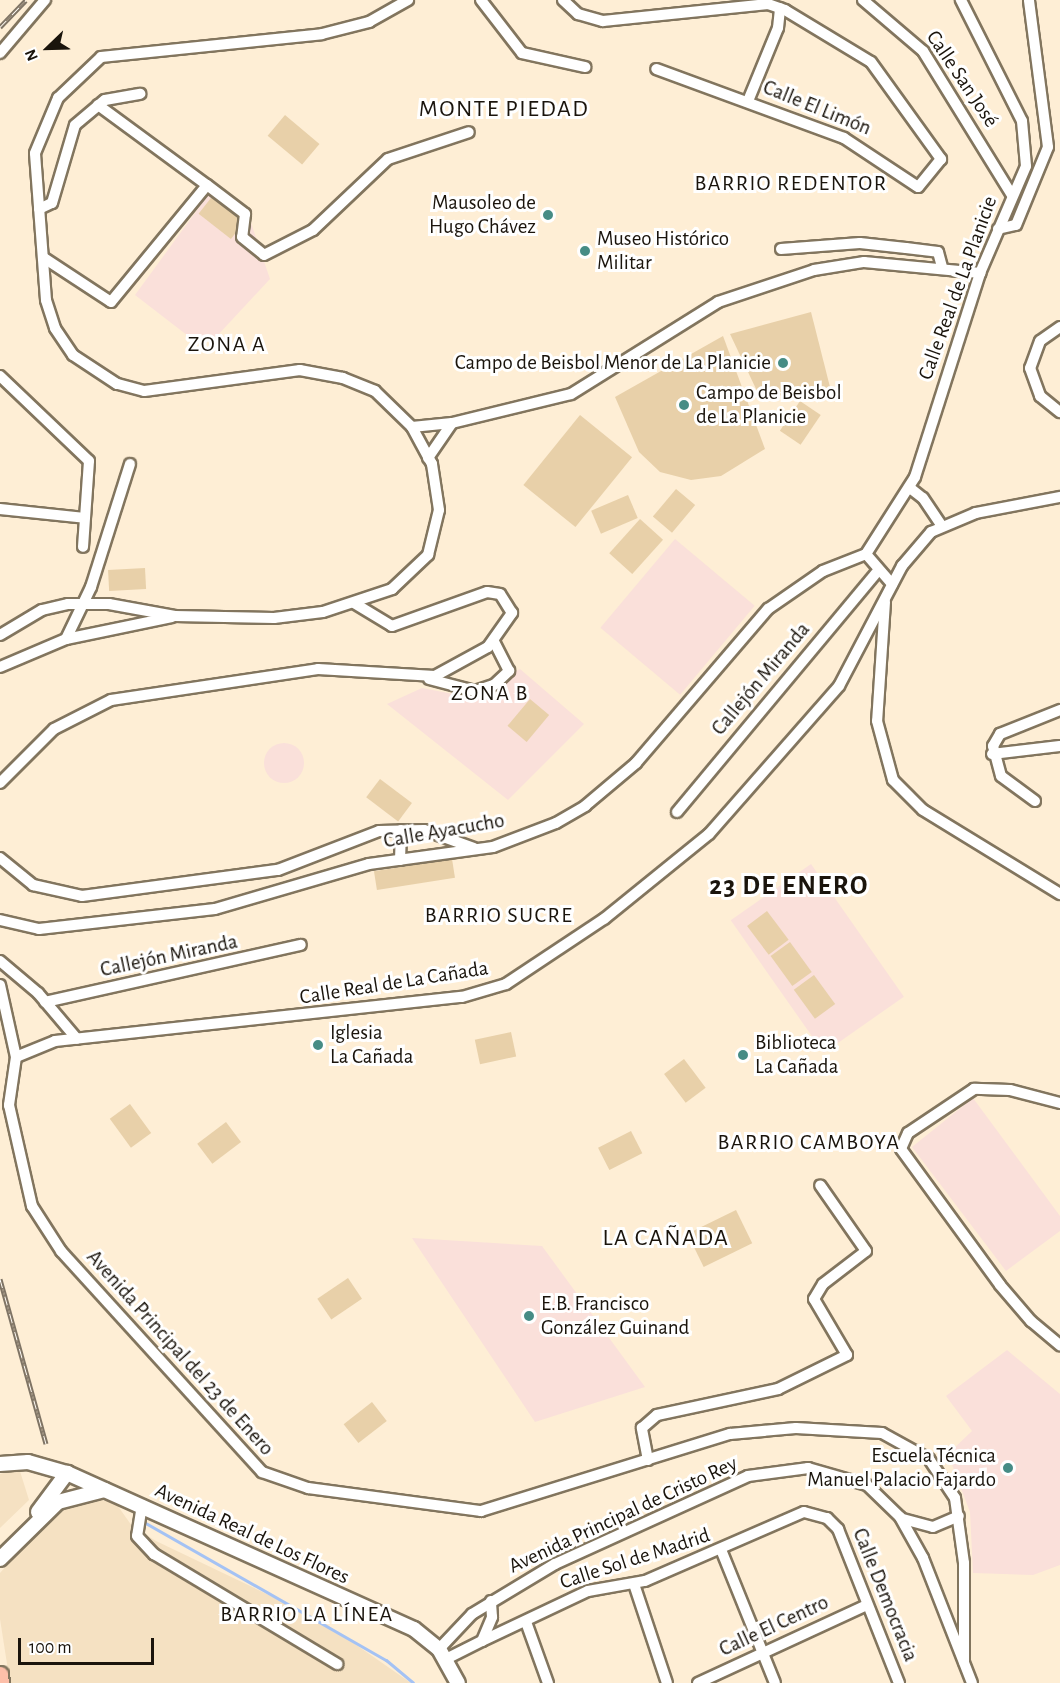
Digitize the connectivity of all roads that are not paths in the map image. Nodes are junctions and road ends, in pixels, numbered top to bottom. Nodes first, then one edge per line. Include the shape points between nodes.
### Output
1 (45, 0) edge
2 (408, 0) edge
3 (481, 0) edge
4 (563, 0) edge
5 (863, 0) edge
6 (961, 0) edge
7 (1029, 0) edge
8 (768, 2) edge
9 (780, 8) junction
10 (0, 53) edge
11 (585, 67) dead end
12 (656, 69) dead end
13 (141, 94) dead end
14 (748, 101) junction
15 (98, 105) junction
16 (469, 132) dead end
17 (207, 185) junction
18 (1012, 195) junction
19 (39, 209) junction
20 (998, 229) junction
21 (781, 249) dead end
22 (44, 258) junction
23 (942, 267) junction
24 (980, 273) junction
25 (1060, 327) edge
26 (0, 376) edge
27 (1060, 412) edge
28 (453, 423) junction
29 (412, 427) junction
30 (428, 458) junction
31 (130, 464) dead end
32 (910, 488) junction
33 (1060, 497) edge
34 (0, 509) edge
35 (85, 518) junction
36 (942, 526) junction
37 (83, 547) dead end
38 (866, 554) junction
39 (876, 573) junction
40 (892, 584) junction
41 (886, 596) junction
42 (354, 603) junction
43 (82, 604) junction
44 (175, 616) junction
45 (0, 635) edge
46 (66, 639) junction
47 (494, 641) junction
48 (0, 667) edge
49 (424, 678) junction
50 (1060, 710) edge
51 (1060, 746) edge
52 (992, 754) junction
53 (0, 783) edge
54 (1035, 801) dead end
55 (677, 812) dead end
56 (401, 830) junction
57 (474, 848) junction
58 (0, 858) edge
59 (400, 860) junction
60 (1060, 894) edge
61 (0, 920) edge
62 (301, 945) dead end
63 (0, 961) edge
64 (0, 986) edge
65 (45, 1002) junction
66 (77, 1039) junction
67 (16, 1057) junction
68 (1060, 1103) edge
69 (820, 1185) dead end
70 (1060, 1345) edge
71 (648, 1460) junction
72 (0, 1464) edge
73 (71, 1475) junction
74 (107, 1490) junction
75 (67, 1498) junction
76 (142, 1505) junction
77 (958, 1516) junction
78 (900, 1517) junction
79 (833, 1522) joint
80 (33, 1524) junction
81 (722, 1552) junction
82 (0, 1559) edge
83 (634, 1584) junction
84 (491, 1601) junction
85 (867, 1605) junction
86 (526, 1622) junction
87 (482, 1641) junction
88 (763, 1651) junction
89 (443, 1654) junction
90 (964, 1662) junction
91 (337, 1664) dead end
92 (0, 1674) edge
93 (1, 1683) edge
94 (458, 1683) edge
95 (548, 1683) edge
96 (667, 1683) edge
97 (698, 1683) edge
98 (775, 1683) edge
99 (898, 1683) edge
100 (972, 1683) edge

1 - 10 street
2 - 19 street via 369,22 322,34 101,57 58,98 45,119 35,153
3 - 11 street via 522,53
4 - 8 street via 578,14 603,21
5 - 18 street, Calle San José via 923,51
6 - 18 street, Calle Real de La Planicie via 1024,128 1026,166
7 - 20 street via 1048,147 1017,225
8 - 9 street
9 - 14 street via 778,28
9 - 14 street, Calle El Limón via 871,62 941,159 928,181 918,187 862,146
12 - 14 street, Calle El Limón
13 - 15 street
15 - 17 street
15 - 19 street via 72,129 52,203
16 - 17 street via 388,159 313,230 264,255 242,237 245,214
17 - 22 street via 111,302
18 - 20 street, Calle Real de La Planicie
19 - 22 street
20 - 24 street, Calle Real de La Planicie
21 - 23 street via 860,243 916,249 938,252
22 - 29 street via 46,300 63,342 84,365 117,384 153,391 271,372 328,374 375,392
23 - 24 street
23 - 28 street via 851,262 752,290 690,318 581,390
24 - 32 street, Calle Real de La Planicie
25 - 27 street via 1040,341 1030,368 1040,396
26 - 35 street via 86,455
28 - 29 street
28 - 30 street
29 - 30 street
30 - 42 street via 439,510 428,555 401,583
31 - 43 street
32 - 36 street via 923,498
32 - 38 street, Calle Real de La Planicie
33 - 36 street via 991,509
34 - 35 street
35 - 37 street
36 - 40 street, Calle Real de La Cañada via 912,551
38 - 39 street
38 - 57 street, Calle Ayacucho via 823,571 768,609 636,763 585,807 508,842
39 - 40 street
39 - 55 street, Callejón Miranda
40 - 41 street, Calle Real de La Cañada
41 - 60 street via 877,721 892,780 923,810
41 - 66 street, Calle Real de La Cañada via 839,686 709,834 604,919 506,984 462,997
42 - 44 street via 274,618
42 - 47 street via 383,623 401,626 494,592 506,599 512,613
43 - 44 street
43 - 45 street via 42,610
43 - 46 street
44 - 46 street
46 - 48 street
47 - 49 street via 452,671
47 - 49 street via 508,671 485,690
49 - 53 street via 318,669 111,700 54,729
50 - 52 street via 1000,734
51 - 52 street
52 - 54 street via 1001,776
56 - 57 street via 448,835
56 - 58 street via 371,833 278,870 108,894 47,891 22,879
56 - 59 street
57 - 59 street, Calle Ayacucho
59 - 61 street, Calle Ayacucho via 205,910 39,929
62 - 65 street, Callejón Miranda
63 - 65 street
64 - 67 street, Avenida Principal del 23 de Enero
65 - 66 street
66 - 67 street, Calle Real de La Cañada via 43,1044
67 - 71 street, Avenida Principal del 23 de Enero via 9,1106 23,1180 46,1231 234,1446 272,1479 481,1511
68 - 70 street via 1010,1090 974,1089 908,1134 901,1149 1000,1285 1030,1321
69 - 71 street via 866,1251 824,1284 814,1299 847,1355 778,1389 657,1415 642,1428
71 - 77 street, Avenida Principal del 23 de Enero via 748,1431 869,1430 929,1459 947,1480
72 - 73 street, Avenida Real de Los Flores via 28,1462
73 - 74 street, Avenida Real de Los Flores
73 - 75 street
73 - 80 street
74 - 75 street
74 - 76 street, Avenida Real de Los Flores
75 - 80 street
76 - 89 street, Avenida Real de Los Flores via 414,1629
76 - 91 street via 136,1533 154,1554
77 - 78 street via 933,1527
77 - 90 street, Avenida Principal del 23 de Enero
78 - 84 street, Avenida Principal de Cristo Rey via 876,1492 842,1475 797,1467 757,1474 555,1564
78 - 90 street, Avenida Principal de Cristo Rey via 917,1543
79 - 81 street, Calle Sol de Madrid via 813,1514 788,1516
79 - 85 street, Calle Democracia
80 - 82 street
81 - 83 street, Calle Sol de Madrid
81 - 88 street
83 - 86 street, Calle Sol de Madrid via 588,1591
83 - 96 street
84 - 87 street
84 - 89 street, Avenida Principal de Cristo Rey
85 - 88 street, Calle El Centro
85 - 99 street, Calle Democracia
86 - 87 street, Calle Sol de Madrid
86 - 95 street
87 - 89 street
88 - 97 street, Calle El Centro
88 - 98 street
89 - 94 street, Avenida Real de Los Flores
90 - 100 street, Avenida Principal de Cristo Rey
92 - 93 main road

